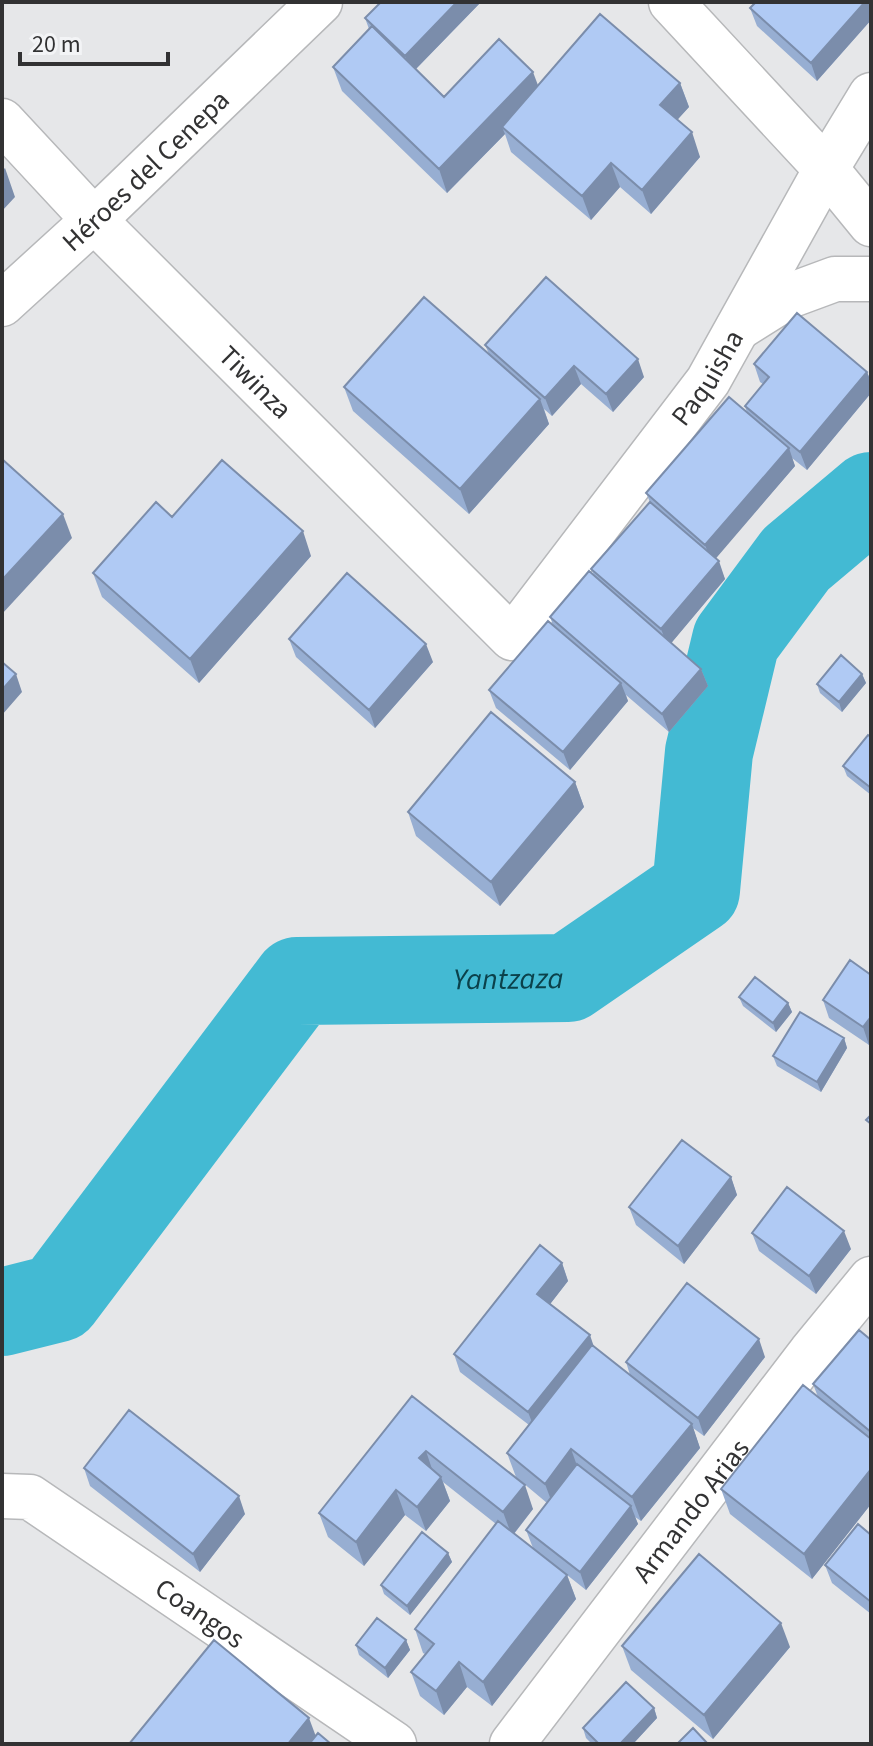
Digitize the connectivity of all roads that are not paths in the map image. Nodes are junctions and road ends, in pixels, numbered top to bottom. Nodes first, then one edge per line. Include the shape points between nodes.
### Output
1 (320, 2) edge
2 (671, 2) edge
3 (871, 95) edge
4 (2, 121) edge
5 (826, 169) junction
6 (94, 220) junction
7 (871, 224) edge
8 (871, 279) edge
9 (2, 304) edge
10 (738, 328) junction
11 (512, 638) joint
12 (871, 1279) edge
13 (2, 1496) edge
14 (394, 1744) edge
15 (512, 1744) edge

1 - 6 street, Héroes del Cenepa
2 - 5 street
3 - 5 street, Paquisha
4 - 6 street, Tiwinza
5 - 7 street
5 - 10 street, Paquisha
6 - 9 street, Héroes del Cenepa
6 - 11 street, Tiwinza
8 - 10 street via 835,279 789,296
10 - 11 street, Paquisha via 708,381
12 - 15 street, Armando Arias
13 - 14 street, Coangos via 30,1497

